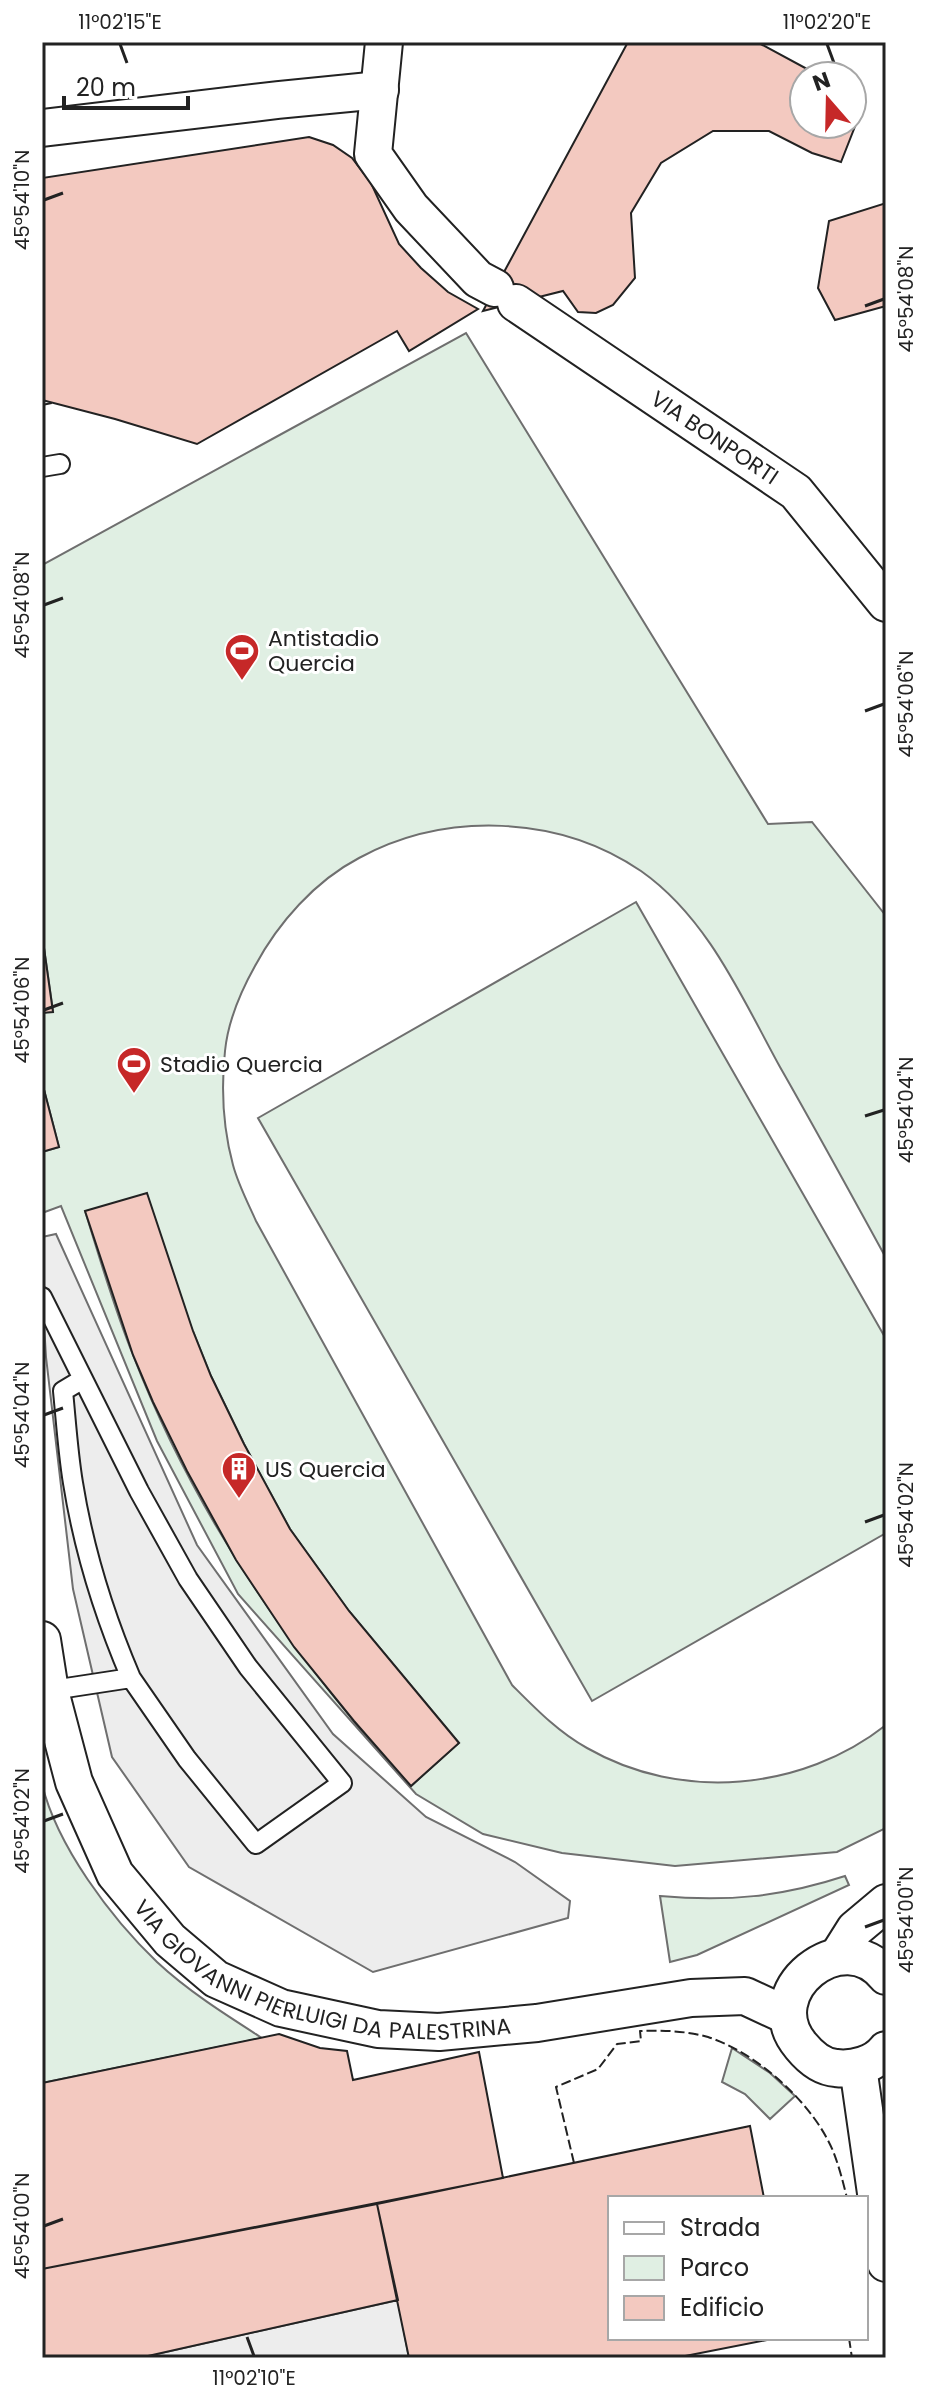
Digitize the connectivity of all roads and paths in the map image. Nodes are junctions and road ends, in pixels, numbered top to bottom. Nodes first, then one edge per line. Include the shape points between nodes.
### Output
1 (384, 42) edge
2 (380, 90) junction
3 (42, 128) edge
4 (886, 603) edge
5 (42, 1297) edge
6 (83, 1379) junction
7 (42, 1640) edge
8 (131, 1678) junction
9 (46, 1691) edge
10 (886, 1903) edge
11 (838, 1956) junction
12 (884, 1971) edge
13 (788, 2016) junction
14 (872, 2059) edge
15 (886, 2263) edge

1 - 2 street, VIA BONPORTI
2 - 3 street
2 - 4 street, VIA BONPORTI via 373,154 411,208 478,279 796,492
5 - 6 lane
6 - 8 lane via 63,1391 72,1481 86,1554
6 - 8 lane via 188,1579 248,1667 342,1783 256,1844
7 - 9 street, VIA GIOVANNI PIERLUIGI DA PALESTRINA
8 - 9 lane
9 - 13 street, VIA GIOVANNI PIERLUIGI DA PALESTRINA via 74,1782 115,1874 170,1940 216,1979 281,2008 378,2029 439,2032 537,2023 691,1998 745,1996
10 - 11 street via 855,1929
11 - 12 street via 861,1958
11 - 13 street via 801,1976
13 - 14 street via 795,2039 811,2058 833,2068
14 - 15 street

